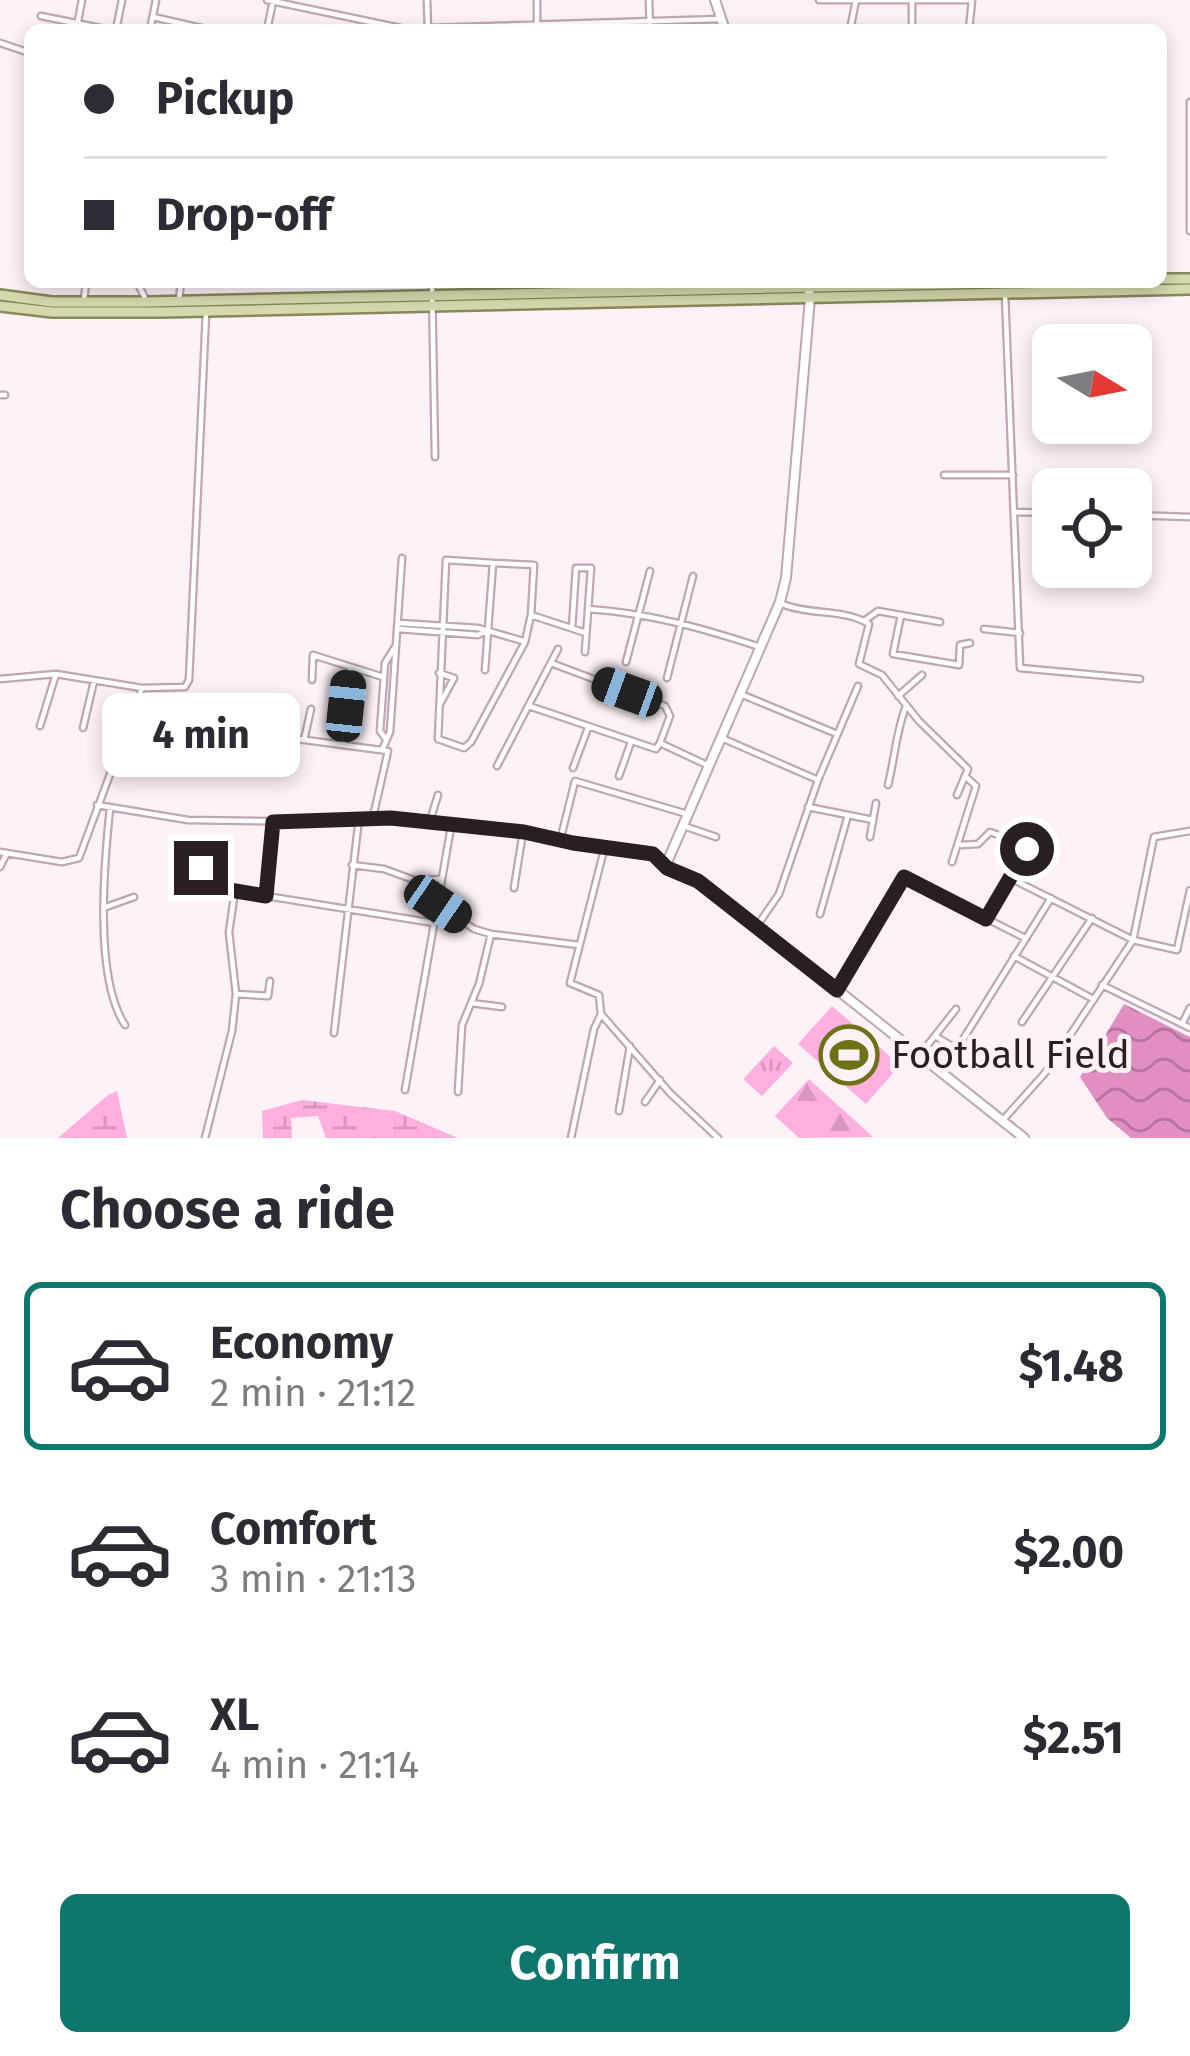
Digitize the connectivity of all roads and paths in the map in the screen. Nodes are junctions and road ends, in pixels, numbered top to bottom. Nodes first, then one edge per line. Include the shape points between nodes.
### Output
1 (82, 0) edge
2 (156, 0) edge
3 (649, 0) edge
4 (715, 0) edge
5 (820, 0) edge
6 (856, 0) edge
7 (972, 0) edge
8 (270, 1) edge
9 (903, 1) edge
10 (912, 1) edge
11 (945, 1) edge
12 (40, 16) dead end
13 (153, 17) junction
14 (721, 19) junction
15 (78, 21) junction
16 (650, 21) junction
17 (90, 24) edge
18 (151, 24) edge
19 (184, 24) edge
20 (381, 24) edge
21 (594, 24) edge
22 (723, 24) edge
23 (1190, 102) edge
24 (1190, 124) edge
25 (1189, 231) edge
26 (85, 288) edge
27 (140, 288) edge
28 (180, 288) edge
29 (432, 288) edge
30 (1005, 288) edge
31 (808, 289) edge
32 (1190, 290) edge
33 (1, 300) edge
34 (432, 301) junction
35 (147, 302) junction
36 (179, 302) junction
37 (83, 303) junction
38 (206, 306) junction
39 (435, 457) dead end
40 (944, 475) dead end
41 (1013, 475) junction
42 (1015, 512) junction
43 (1032, 512) edge
44 (1152, 516) edge
45 (1190, 517) edge
46 (402, 558) dead end
47 (493, 562) junction
48 (650, 571) dead end
49 (693, 576) dead end
50 (780, 602) junction
51 (588, 609) junction
52 (638, 613) junction
53 (531, 614) junction
54 (901, 615) junction
55 (864, 621) junction
56 (682, 622) junction
57 (940, 622) dead end
58 (398, 626) junction
59 (442, 628) junction
60 (572, 628) junction
61 (984, 629) dead end
62 (487, 632) junction
63 (586, 633) junction
64 (1020, 633) junction
65 (525, 642) junction
66 (970, 643) dead end
67 (396, 646) junction
68 (760, 647) junction
69 (558, 649) dead end
70 (585, 652) dead end
71 (626, 662) dead end
72 (551, 663) junction
73 (350, 667) junction
74 (485, 670) dead end
75 (439, 673) junction
76 (56, 674) junction
77 (922, 675) dead end
78 (383, 677) junction
79 (667, 678) dead end
80 (0, 679) edge
81 (1140, 679) dead end
82 (94, 680) junction
83 (312, 680) dead end
84 (859, 686) dead end
85 (142, 688) junction
86 (739, 693) junction
87 (898, 696) junction
88 (529, 706) junction
89 (906, 706) junction
90 (437, 708) junction
91 (311, 709) dead end
92 (40, 726) dead end
93 (589, 726) junction
94 (83, 728) dead end
95 (253, 733) dead end
96 (837, 734) junction
97 (720, 737) junction
98 (386, 738) junction
99 (304, 740) junction
100 (631, 740) junction
101 (660, 743) junction
102 (343, 744) junction
103 (382, 749) junction
104 (708, 765) junction
105 (497, 766) dead end
106 (573, 768) dead end
107 (619, 776) dead end
108 (965, 776) junction
109 (818, 780) junction
110 (888, 785) dead end
111 (438, 794) dead end
112 (957, 795) dead end
113 (876, 803) dead end
114 (97, 806) junction
115 (110, 808) junction
116 (808, 808) junction
117 (687, 814) junction
118 (848, 815) junction
119 (373, 817) junction
120 (359, 818) junction
121 (873, 820) junction
122 (273, 822) junction
123 (429, 824) junction
124 (684, 826) junction
125 (451, 827) junction
126 (1190, 831) edge
127 (524, 832) junction
128 (716, 837) dead end
129 (870, 837) dead end
130 (560, 841) junction
131 (961, 845) junction
132 (605, 846) junction
133 (3, 852) edge
134 (203, 856) dead end
135 (952, 862) dead end
136 (352, 865) junction
137 (0, 867) edge
138 (665, 867) junction
139 (441, 879) junction
140 (1012, 879) junction
141 (173, 880) dead end
142 (199, 885) junction
143 (514, 888) dead end
144 (1190, 890) edge
145 (235, 891) junction
146 (266, 896) junction
147 (134, 897) dead end
148 (1051, 898) junction
149 (438, 904) junction
150 (106, 907) junction
151 (350, 910) junction
152 (820, 914) dead end
153 (1092, 918) junction
154 (986, 919) junction
155 (434, 923) junction
156 (1186, 924) edge
157 (757, 926) junction
158 (491, 934) junction
159 (1025, 938) junction
160 (1133, 940) junction
161 (579, 945) junction
162 (1014, 956) junction
163 (1053, 976) junction
164 (270, 981) dead end
165 (1102, 985) junction
166 (837, 990) junction
167 (236, 994) junction
168 (1093, 999) junction
169 (471, 1003) junction
170 (502, 1007) dead end
171 (1190, 1008) edge
172 (956, 1009) dead end
173 (601, 1014) junction
174 (1022, 1022) dead end
175 (1182, 1024) junction
176 (125, 1025) dead end
177 (1190, 1028) edge
178 (334, 1033) dead end
179 (934, 1036) junction
180 (630, 1046) junction
181 (919, 1056) junction
182 (660, 1080) junction
183 (406, 1090) dead end
184 (458, 1092) dead end
185 (645, 1102) dead end
186 (619, 1111) dead end
187 (1002, 1121) junction
188 (205, 1138) edge
189 (572, 1138) edge
190 (718, 1138) edge
191 (1024, 1138) edge

1 - 15 street
2 - 13 street
3 - 16 street
4 - 14 street
5 - 6 street
6 - 9 street
7 - 11 street
8 - 20 street
9 - 10 street
10 - 11 street
12 - 15 street
13 - 18 street
13 - 19 street
14 - 16 street
14 - 22 street
15 - 17 street
16 - 21 street
23 - 24 street
24 - 25 street
26 - 37 street
27 - 35 street
28 - 36 street
29 - 34 street
30 - 31 main road
30 - 32 main road
30 - 41 street
31 - 34 main road
31 - 50 street via 794,514
33 - 37 main road
33 - 38 main road via 64,313
34 - 38 main road
34 - 39 street
35 - 36 main road
35 - 37 main road
36 - 38 main road
38 - 85 street via 189,680 185,687
40 - 41 street
41 - 42 street
42 - 43 street
42 - 64 street
44 - 45 street
46 - 58 street
47 - 53 street via 534,566
47 - 59 street via 446,560
47 - 62 street
48 - 52 street
49 - 56 street
50 - 55 street
50 - 68 street
51 - 52 street
51 - 60 street via 591,568 577,568
51 - 63 street
52 - 56 street
52 - 71 street
53 - 60 street
53 - 65 street
54 - 55 street via 878,611
54 - 57 street
54 - 66 street via 892,654 959,665 960,645
55 - 87 street via 870,627 859,664 882,675
56 - 68 street
56 - 79 street
58 - 59 street
58 - 67 street
59 - 62 street
59 - 75 street
60 - 63 street
61 - 64 street
62 - 65 street
62 - 74 street
63 - 70 street
64 - 81 street via 1020,668
65 - 90 street via 468,746 437,738
67 - 78 street
67 - 98 street
68 - 86 street
69 - 72 street
72 - 88 street
72 - 101 street via 664,706 670,716
73 - 78 street
73 - 83 street via 313,655
73 - 102 street
75 - 90 street
75 - 90 street via 454,678
76 - 80 street
76 - 82 street
76 - 92 street
77 - 87 street
78 - 98 street
82 - 85 street
82 - 94 street
84 - 96 street
85 - 114 street
86 - 96 street
86 - 97 street
87 - 89 street
88 - 93 street
88 - 105 street
89 - 108 street via 968,769
89 - 110 street
91 - 99 street
93 - 100 street
93 - 106 street
95 - 99 street
96 - 109 street
97 - 104 street
97 - 109 street
98 - 103 street
99 - 102 street
100 - 101 street
100 - 107 street
101 - 104 street
102 - 103 street
103 - 119 street via 389,754
104 - 117 street
108 - 112 street
108 - 131 street via 976,786
109 - 116 street
111 - 123 street
113 - 121 street
114 - 115 street
114 - 133 street via 74,861
115 - 122 street via 167,819
115 - 150 street
116 - 118 street
116 - 157 street via 779,894
117 - 124 street
117 - 130 street via 577,781
118 - 121 street
118 - 152 street
119 - 120 street
119 - 123 street
120 - 122 street
120 - 136 street
121 - 129 street
122 - 146 street
123 - 125 street
124 - 128 street
124 - 138 street
125 - 127 street
125 - 139 street
126 - 160 street via 1154,837
127 - 130 street
127 - 143 street
130 - 132 street
131 - 135 street
131 - 140 street via 978,844 990,832 1023,842
132 - 138 street via 653,854
132 - 161 street
133 - 137 street
134 - 142 street
136 - 139 street
136 - 151 street
138 - 157 street via 692,877
139 - 149 street
140 - 148 street
140 - 154 street
141 - 142 street
142 - 145 street
144 - 156 street
145 - 146 street
145 - 167 street
146 - 151 street
147 - 150 street
148 - 153 street
148 - 159 street
149 - 155 street
149 - 158 street
150 - 176 street via 108,988
151 - 155 street
151 - 178 street
153 - 160 street
153 - 163 street
154 - 159 street
154 - 166 street via 904,877
155 - 183 street
156 - 160 street via 1177,950
157 - 166 street
158 - 161 street
158 - 169 street
159 - 162 street
160 - 165 street
161 - 173 street via 570,983 599,995
162 - 163 street
162 - 179 street via 957,1049
163 - 168 street
163 - 174 street
164 - 167 street via 268,996
165 - 168 street
165 - 175 street
166 - 181 street
167 - 188 street
168 - 187 street
169 - 170 street
169 - 184 street
171 - 175 street
172 - 179 street
173 - 180 street
173 - 189 street
175 - 177 street
179 - 181 street
180 - 182 street
180 - 186 street
181 - 187 street
182 - 185 street
182 - 190 street
187 - 191 street

